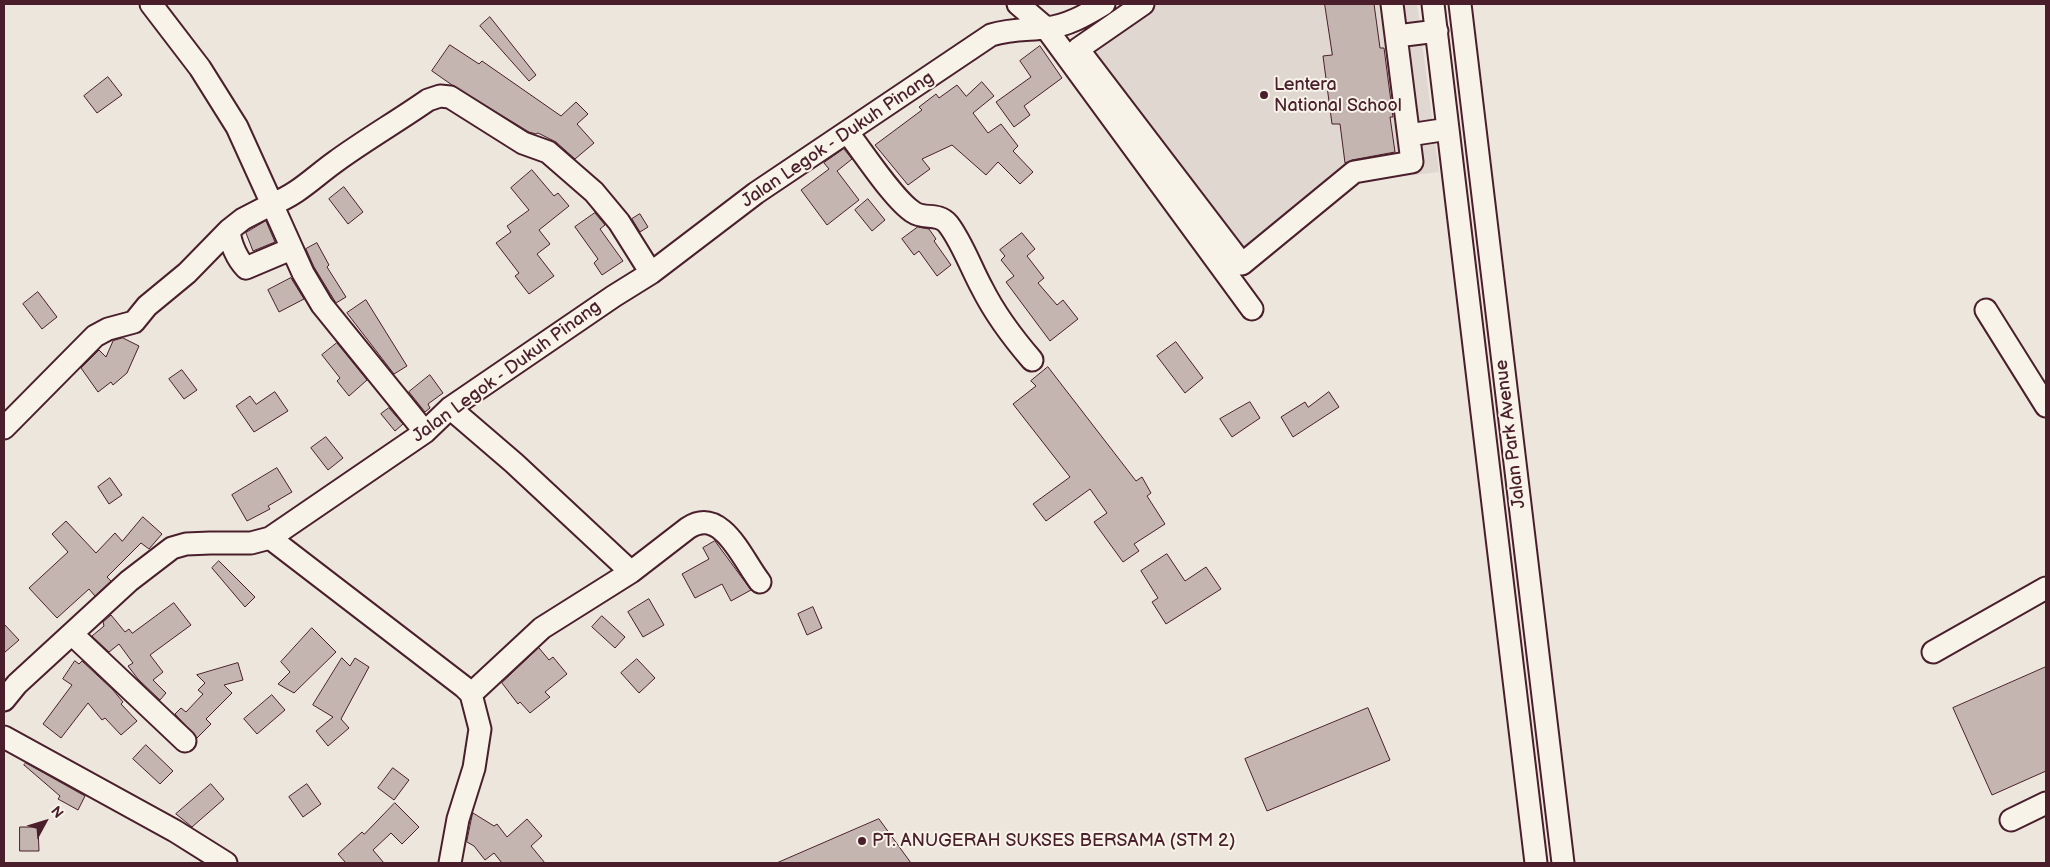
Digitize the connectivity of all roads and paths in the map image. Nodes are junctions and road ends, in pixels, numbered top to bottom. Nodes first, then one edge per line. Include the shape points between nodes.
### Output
1 (150, 4) edge
2 (1018, 4) edge
3 (1104, 4) edge
4 (1143, 4) edge
5 (1392, 4) edge
6 (1433, 4) edge
7 (1460, 4) edge
8 (1046, 28) junction
9 (1437, 31) junction
10 (1396, 36) junction
11 (1448, 129) junction
12 (848, 133) junction
13 (1409, 135) junction
14 (272, 204) junction
15 (229, 230) junction
16 (291, 249) junction
17 (651, 273) junction
18 (1252, 310) dead end
19 (1986, 310) dead end
20 (1032, 360) dead end
21 (2046, 406) edge
22 (450, 408) junction
23 (4, 428) edge
24 (425, 432) junction
25 (270, 538) junction
26 (631, 572) junction
27 (760, 582) dead end
28 (2046, 588) edge
29 (73, 634) junction
30 (1933, 652) dead end
31 (471, 694) junction
32 (4, 700) edge
33 (4, 737) edge
34 (185, 741) dead end
35 (2046, 803) edge
36 (2011, 820) dead end
37 (226, 863) edge
38 (450, 863) edge
39 (1536, 863) edge
40 (1563, 863) edge

1 - 14 street via 200,68 237,127
2 - 8 street
3 - 8 street, Jalan Legok - Dukuh Pinang via 1072,22
4 - 13 street via 1078,49 1242,264 1354,172 1412,162
5 - 10 street
6 - 9 street, Jalan Park Avenue
7 - 40 street, Jalan Park Avenue
8 - 12 street, Jalan Legok - Dukuh Pinang via 1009,29 991,35
8 - 18 street
9 - 10 street
9 - 11 street, Jalan Park Avenue
10 - 13 street
11 - 13 street
11 - 39 street, Jalan Park Avenue
12 - 17 street, Jalan Legok - Dukuh Pinang via 756,193
12 - 20 street via 911,212 938,217 948,224 983,291 1016,342
14 - 15 street via 242,219
14 - 16 street
14 - 17 street via 294,193 428,100 450,96 524,143 548,152 594,192 619,222
15 - 16 street via 246,268
15 - 23 street via 134,322 95,336
16 - 24 street via 322,305
17 - 22 street, Jalan Legok - Dukuh Pinang
19 - 21 street
22 - 24 street, Jalan Legok - Dukuh Pinang
22 - 26 street
24 - 25 street, Jalan Legok - Dukuh Pinang
25 - 29 street, Jalan Legok - Dukuh Pinang via 251,543 202,543 172,548 129,581
25 - 31 street
26 - 27 street via 695,523 708,521 721,528
26 - 31 street via 542,628
28 - 30 street
29 - 32 street, Jalan Legok - Dukuh Pinang
29 - 34 street
31 - 38 street via 480,728 474,768 458,819
33 - 37 street
35 - 36 street

